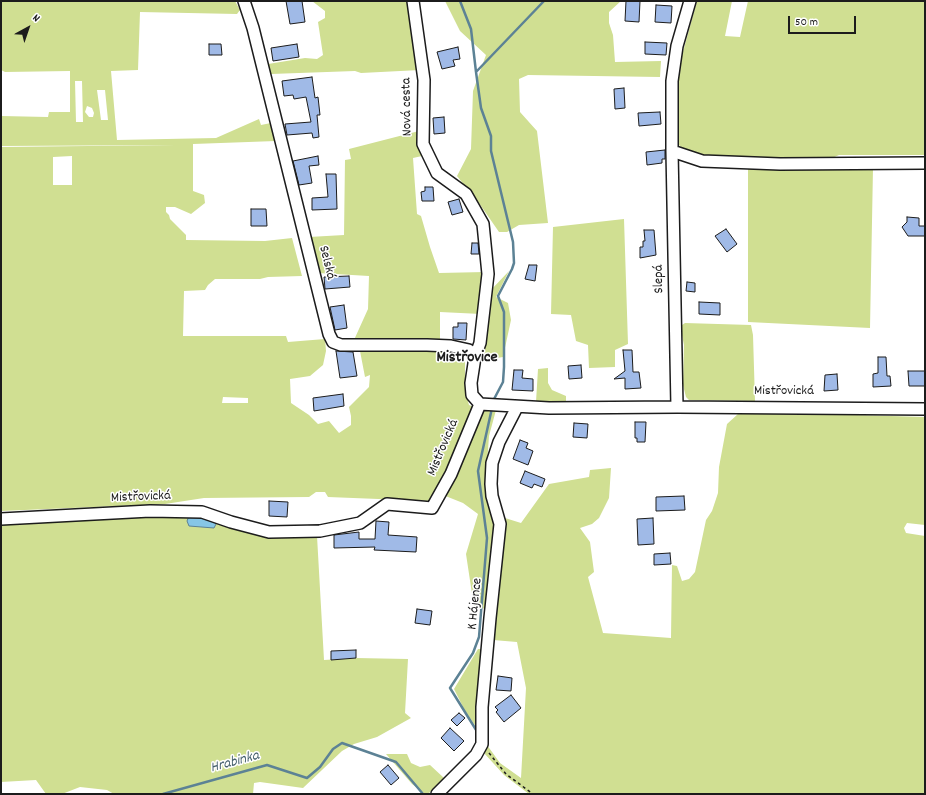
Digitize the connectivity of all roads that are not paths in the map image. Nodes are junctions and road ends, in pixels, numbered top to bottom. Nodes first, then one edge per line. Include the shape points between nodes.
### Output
1 (244, 1) edge
2 (413, 1) edge
3 (690, 1) edge
4 (672, 151) junction
5 (925, 163) edge
6 (475, 357) junction
7 (488, 404) junction
8 (517, 407) junction
9 (677, 407) junction
10 (925, 409) edge
11 (1, 519) edge
12 (437, 794) edge

1 - 6 street, Selská via 254,28 323,311 333,342 341,345 451,346 468,350
2 - 6 street, Nová cesta via 424,80 423,144 437,173 466,194 483,224 488,274 480,344
3 - 4 street, Slepá via 677,46 672,81
4 - 5 street via 702,161 780,164
4 - 9 street, Slepá
6 - 7 street via 470,383 472,396
7 - 8 street, Mistřovická
7 - 11 street, Mistřovická via 432,508 386,504 360,523 312,531 269,532 202,512
8 - 9 street, Mistřovická
8 - 12 street, K Hájence via 499,442 492,463 492,496 500,524 482,707 482,744 476,755
9 - 10 street, Mistřovická

